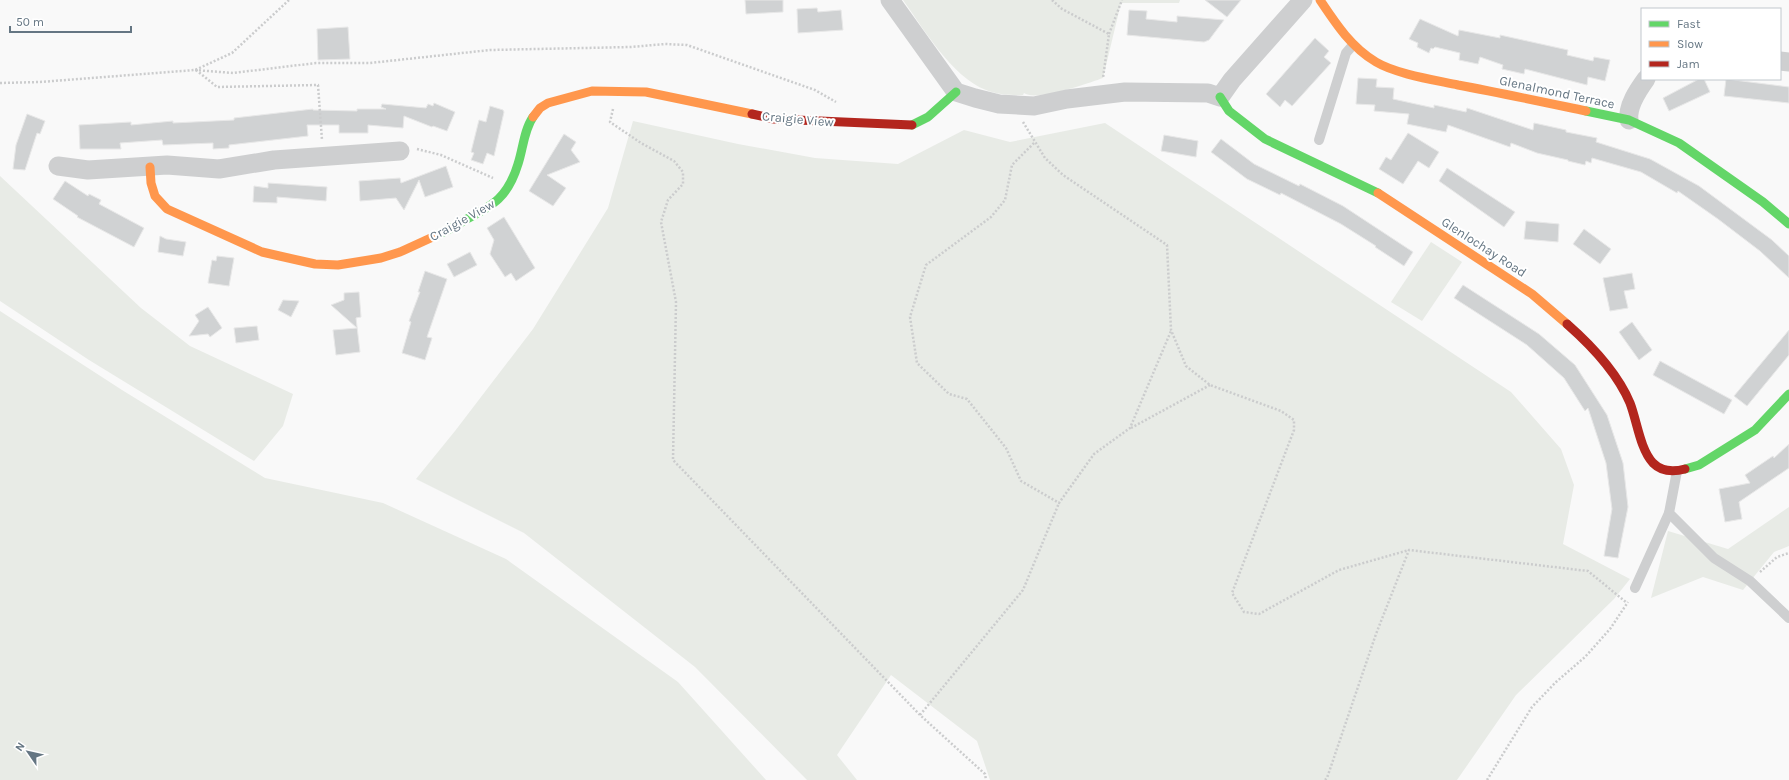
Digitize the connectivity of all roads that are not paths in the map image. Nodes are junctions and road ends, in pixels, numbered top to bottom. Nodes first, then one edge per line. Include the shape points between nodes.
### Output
1 (890, 0) edge
2 (1303, 0) edge
3 (1320, 0) edge
4 (1353, 45) junction
5 (1645, 80) edge
6 (956, 92) junction
7 (1220, 97) junction
8 (1629, 120) junction
9 (1319, 140) dead end
10 (400, 151) road end
11 (58, 166) dead end
12 (150, 167) junction
13 (1789, 224) edge
14 (1789, 394) edge
15 (1677, 470) junction
16 (1669, 513) junction
17 (1635, 588) road end
18 (1789, 618) edge

1 - 6 street
2 - 7 street
3 - 4 street, Glenalmond Terrace
4 - 8 street, Glenalmond Terrace via 1376,63 1405,73
4 - 9 lane via 1346,52
5 - 8 street via 1633,100 1628,113
6 - 7 street via 999,104 1034,106 1125,92 1208,93
6 - 12 street, Craigie View via 928,117 910,126 774,119 646,92 592,91 548,103 540,108 529,123 510,185 490,207 400,252 338,264 315,264 262,252 166,209 155,196
7 - 15 street, Glenlochay Road via 1230,111 1265,139 1377,194 1532,294 1582,336 1602,357 1630,402 1650,460 1667,471
8 - 13 street, Glenalmond Terrace via 1679,144 1763,202
10 - 12 street via 274,160 219,169 167,165
11 - 12 street via 88,170
14 - 15 street via 1755,430 1699,465
15 - 16 lane
16 - 17 lane
16 - 18 lane via 1714,558 1750,581

